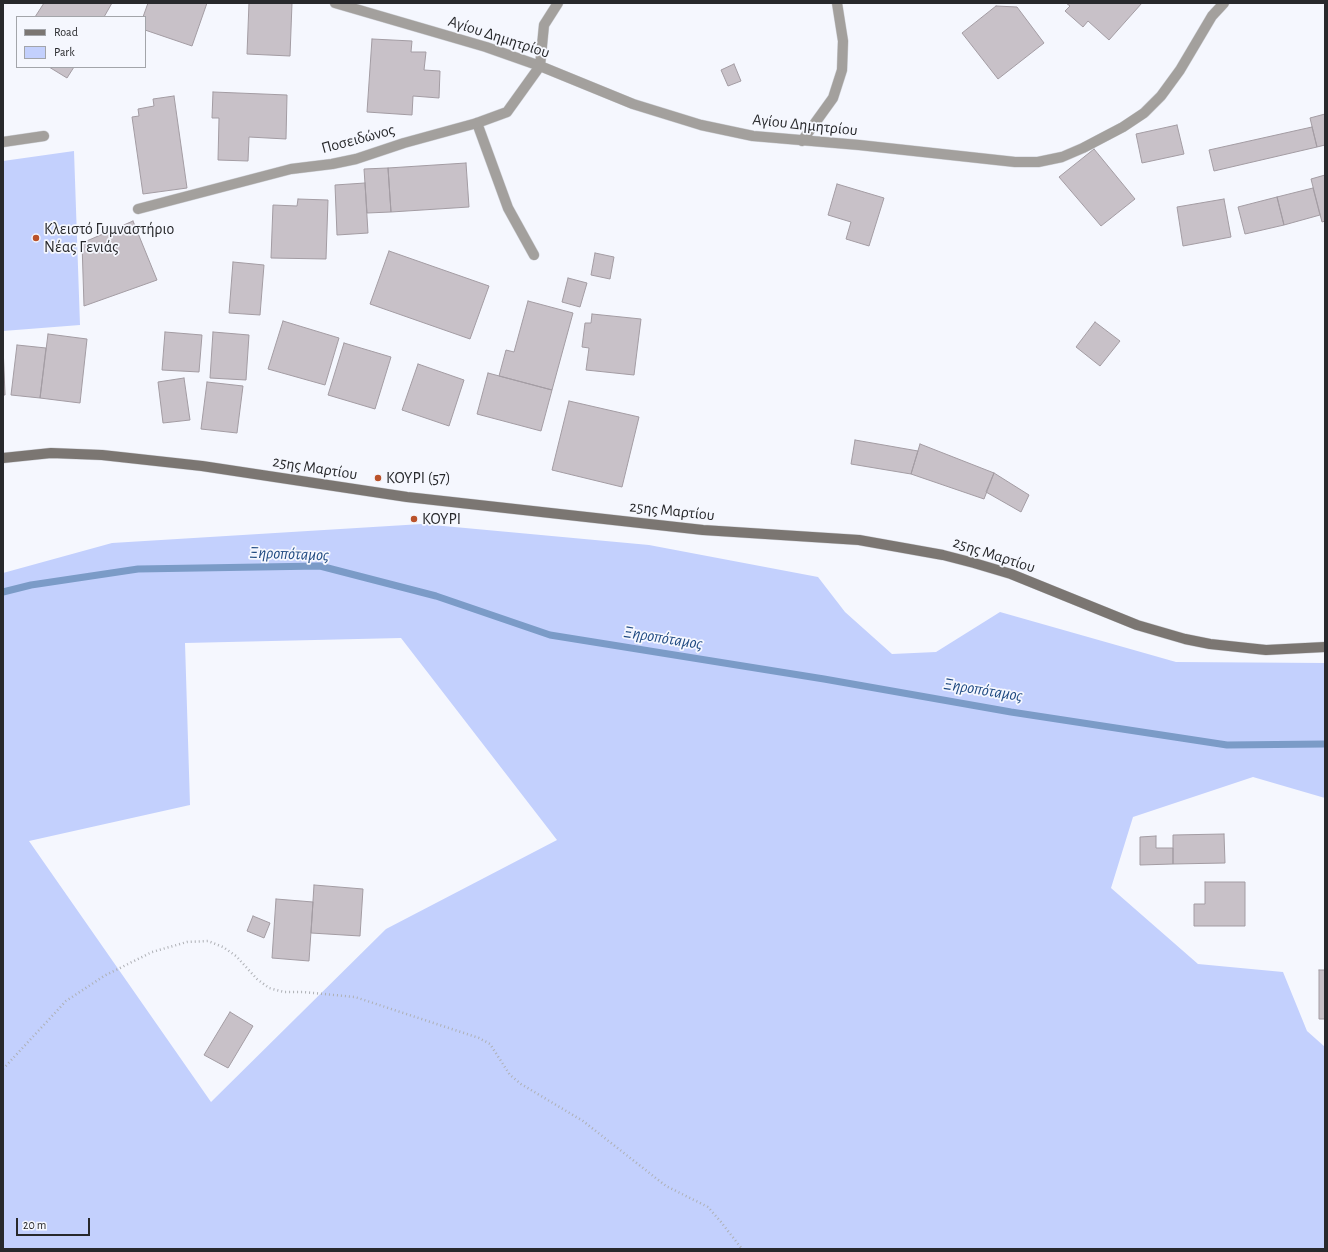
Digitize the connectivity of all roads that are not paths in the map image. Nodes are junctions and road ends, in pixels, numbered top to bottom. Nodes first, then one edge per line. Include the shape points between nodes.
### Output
1 (335, 3) edge
2 (558, 3) edge
3 (837, 3) edge
4 (1224, 3) edge
5 (540, 66) junction
6 (477, 123) junction
7 (44, 136) dead end
8 (802, 141) junction
9 (3, 142) edge
10 (138, 209) dead end
11 (534, 255) dead end
12 (3, 458) edge
13 (1325, 647) edge

1 - 5 street, Αγίου Δημητρίου
2 - 5 street via 544,25
3 - 8 street via 843,41 842,70 833,98
4 - 8 street, Αγίου Δημητρίου via 1212,16 1162,96 1144,113 1123,127 1062,157 1038,162 1015,162
5 - 6 street, Ποσειδώνος via 507,112
5 - 8 street, Αγίου Δημητρίου via 633,104 701,125 753,136
6 - 10 street, Ποσειδώνος via 350,160 291,169
6 - 11 street via 508,208
7 - 9 street
12 - 13 main road, 25ης Μαρτίου via 51,453 102,455 202,466 423,499 703,530 859,540 943,555 1011,574 1137,625 1185,639 1266,650

